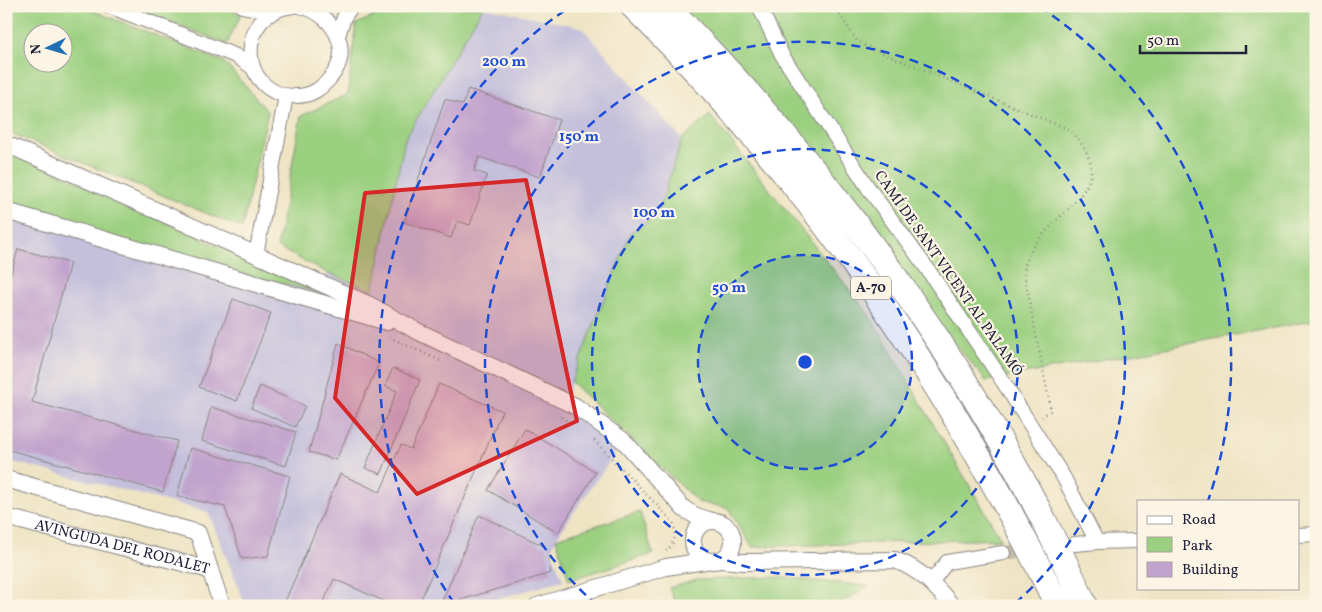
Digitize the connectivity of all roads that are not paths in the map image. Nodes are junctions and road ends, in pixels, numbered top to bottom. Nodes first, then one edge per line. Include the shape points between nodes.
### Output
1 (110, 6) edge
2 (242, 6) edge
3 (293, 6) edge
4 (330, 6) edge
5 (352, 6) edge
6 (633, 6) edge
7 (666, 6) edge
8 (759, 6) edge
9 (304, 7) edge
10 (273, 12) junction
11 (338, 36) junction
12 (252, 67) junction
13 (286, 96) junction
14 (6, 144) edge
15 (6, 211) edge
16 (256, 255) junction
17 (415, 330) junction
18 (6, 480) edge
19 (684, 509) junction
20 (6, 517) edge
21 (712, 521) junction
22 (1316, 534) edge
23 (1300, 536) edge
24 (693, 538) junction
25 (733, 538) junction
26 (1137, 541) edge
27 (1097, 542) junction
28 (1075, 544) tunnel mouth
29 (1003, 553) tunnel mouth
30 (713, 560) junction
31 (763, 562) junction
32 (666, 567) junction
33 (210, 570) junction
34 (932, 581) junction
35 (222, 606) edge
36 (537, 606) edge
37 (952, 606) edge
38 (1058, 606) edge
39 (1085, 606) edge

1 - 12 street via 236,56
2 - 10 street
3 - 10 street
4 - 9 street
5 - 11 street via 344,17
6 - 38 highway, A-70 via 747,128 887,310 962,426
7 - 39 highway, A-70 via 762,110 828,190 922,317 1002,445
8 - 27 street, CAMÍ DE SANT VICENT AL PALAMÓ via 782,55 807,95 1030,425 1064,478
9 - 11 street via 326,19
10 - 12 street via 262,19 253,36
11 - 13 street via 340,55 335,73 322,88 305,96
12 - 13 street via 260,80
13 - 16 street
14 - 16 street
15 - 17 street
16 - 17 street via 370,305
17 - 19 street via 575,406 624,441
18 - 33 street, AVINGUDA DEL RODALET via 198,533
19 - 21 street
19 - 24 street
20 - 33 street, AVINGUDA DEL RODALET
21 - 24 street via 700,525
21 - 25 street via 726,526
22 - 23 street
24 - 30 street via 694,549
24 - 32 street
25 - 30 street via 728,554
25 - 31 street via 747,553
26 - 27 street
27 - 28 street
29 - 34 street via 947,562
30 - 31 street
30 - 32 street
31 - 34 street via 895,560 913,567
32 - 36 street
33 - 35 street
34 - 37 street

